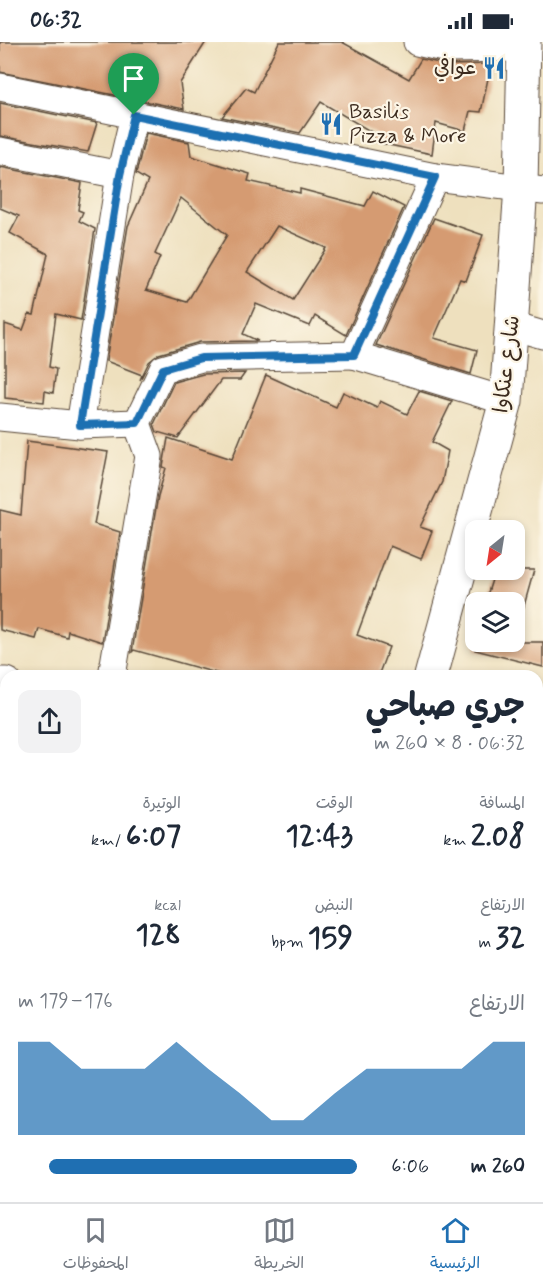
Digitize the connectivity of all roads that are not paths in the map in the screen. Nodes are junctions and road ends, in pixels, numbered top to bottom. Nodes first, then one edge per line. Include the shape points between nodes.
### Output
1 (417, 42) edge
2 (523, 45) edge
3 (0, 87) edge
4 (134, 115) junction
5 (0, 151) edge
6 (120, 175) junction
7 (435, 177) junction
8 (532, 189) edge
9 (512, 326) junction
10 (543, 335) edge
11 (354, 355) junction
12 (506, 401) junction
13 (0, 417) edge
14 (137, 423) junction
15 (80, 425) junction
16 (113, 670) edge
17 (433, 670) edge

1 - 2 street via 448,49
2 - 8 street, شارع عنكاوا
3 - 4 street
4 - 6 street
4 - 7 street
5 - 6 street
6 - 15 street
7 - 8 street
7 - 11 street
8 - 9 street, شارع عنكاوا
9 - 10 street
9 - 12 street, شارع عنكاوا
11 - 12 street
11 - 14 street via 201,358 163,369
12 - 17 street, شارع عنكاوا
13 - 15 street
14 - 15 street
14 - 16 street via 150,456

